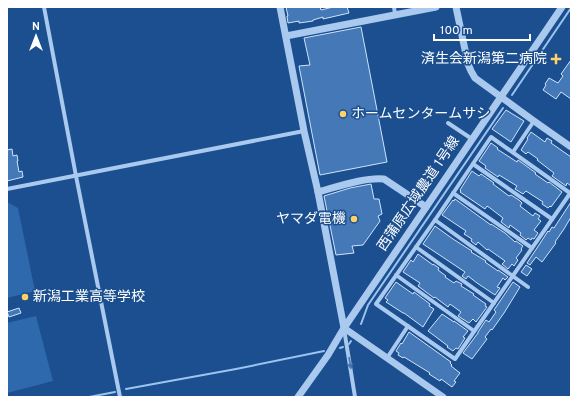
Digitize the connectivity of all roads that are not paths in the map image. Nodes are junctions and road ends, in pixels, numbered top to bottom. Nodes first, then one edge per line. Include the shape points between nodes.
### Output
1 (44, 7) edge
2 (280, 7) edge
3 (436, 7) edge
4 (456, 7) edge
5 (562, 7) edge
6 (395, 11) edge
7 (286, 36) junction
8 (501, 96) junction
9 (534, 121) junction
10 (448, 123) dead end
11 (304, 132) junction
12 (472, 139) junction
13 (571, 147) edge
14 (513, 152) junction
15 (473, 164) junction
16 (76, 176) junction
17 (7, 189) edge
18 (318, 192) junction
19 (571, 192) edge
20 (453, 193) junction
21 (426, 207) junction
22 (552, 219) junction
23 (435, 220) junction
24 (416, 247) junction
25 (532, 248) junction
26 (396, 275) junction
27 (513, 276) junction
28 (528, 287) dead end
29 (494, 303) junction
30 (408, 326) junction
31 (344, 328) junction
32 (474, 331) junction
33 (387, 358) junction
34 (120, 397) edge
35 (298, 397) edge
36 (355, 397) edge
37 (443, 397) edge

1 - 16 street
2 - 7 street
3 - 6 street
4 - 8 street via 471,72 475,78
5 - 8 street, 西蒲原広域農道 1号線
6 - 7 street
7 - 11 street
8 - 9 street
8 - 12 street, 西蒲原広域農道 1号線
9 - 13 street
9 - 14 street
10 - 12 street
11 - 16 street
11 - 18 street
12 - 21 street, 西蒲原広域農道 1号線
14 - 15 street via 491,137
14 - 19 street
15 - 20 street
15 - 22 street
16 - 17 street
16 - 34 street
18 - 21 street via 367,180 384,180
18 - 31 street
19 - 22 street
20 - 23 street
20 - 25 street
21 - 31 street, 西蒲原広域農道 1号線
22 - 25 street
23 - 24 street
23 - 27 street
24 - 26 street
24 - 29 street
25 - 27 street
26 - 30 street via 376,304
26 - 32 street
27 - 28 street
27 - 29 street
29 - 32 street
30 - 32 street via 455,359
30 - 33 street
31 - 33 street
31 - 35 street, 西蒲原広域農道 1号線
31 -> 36 street
33 - 37 street

